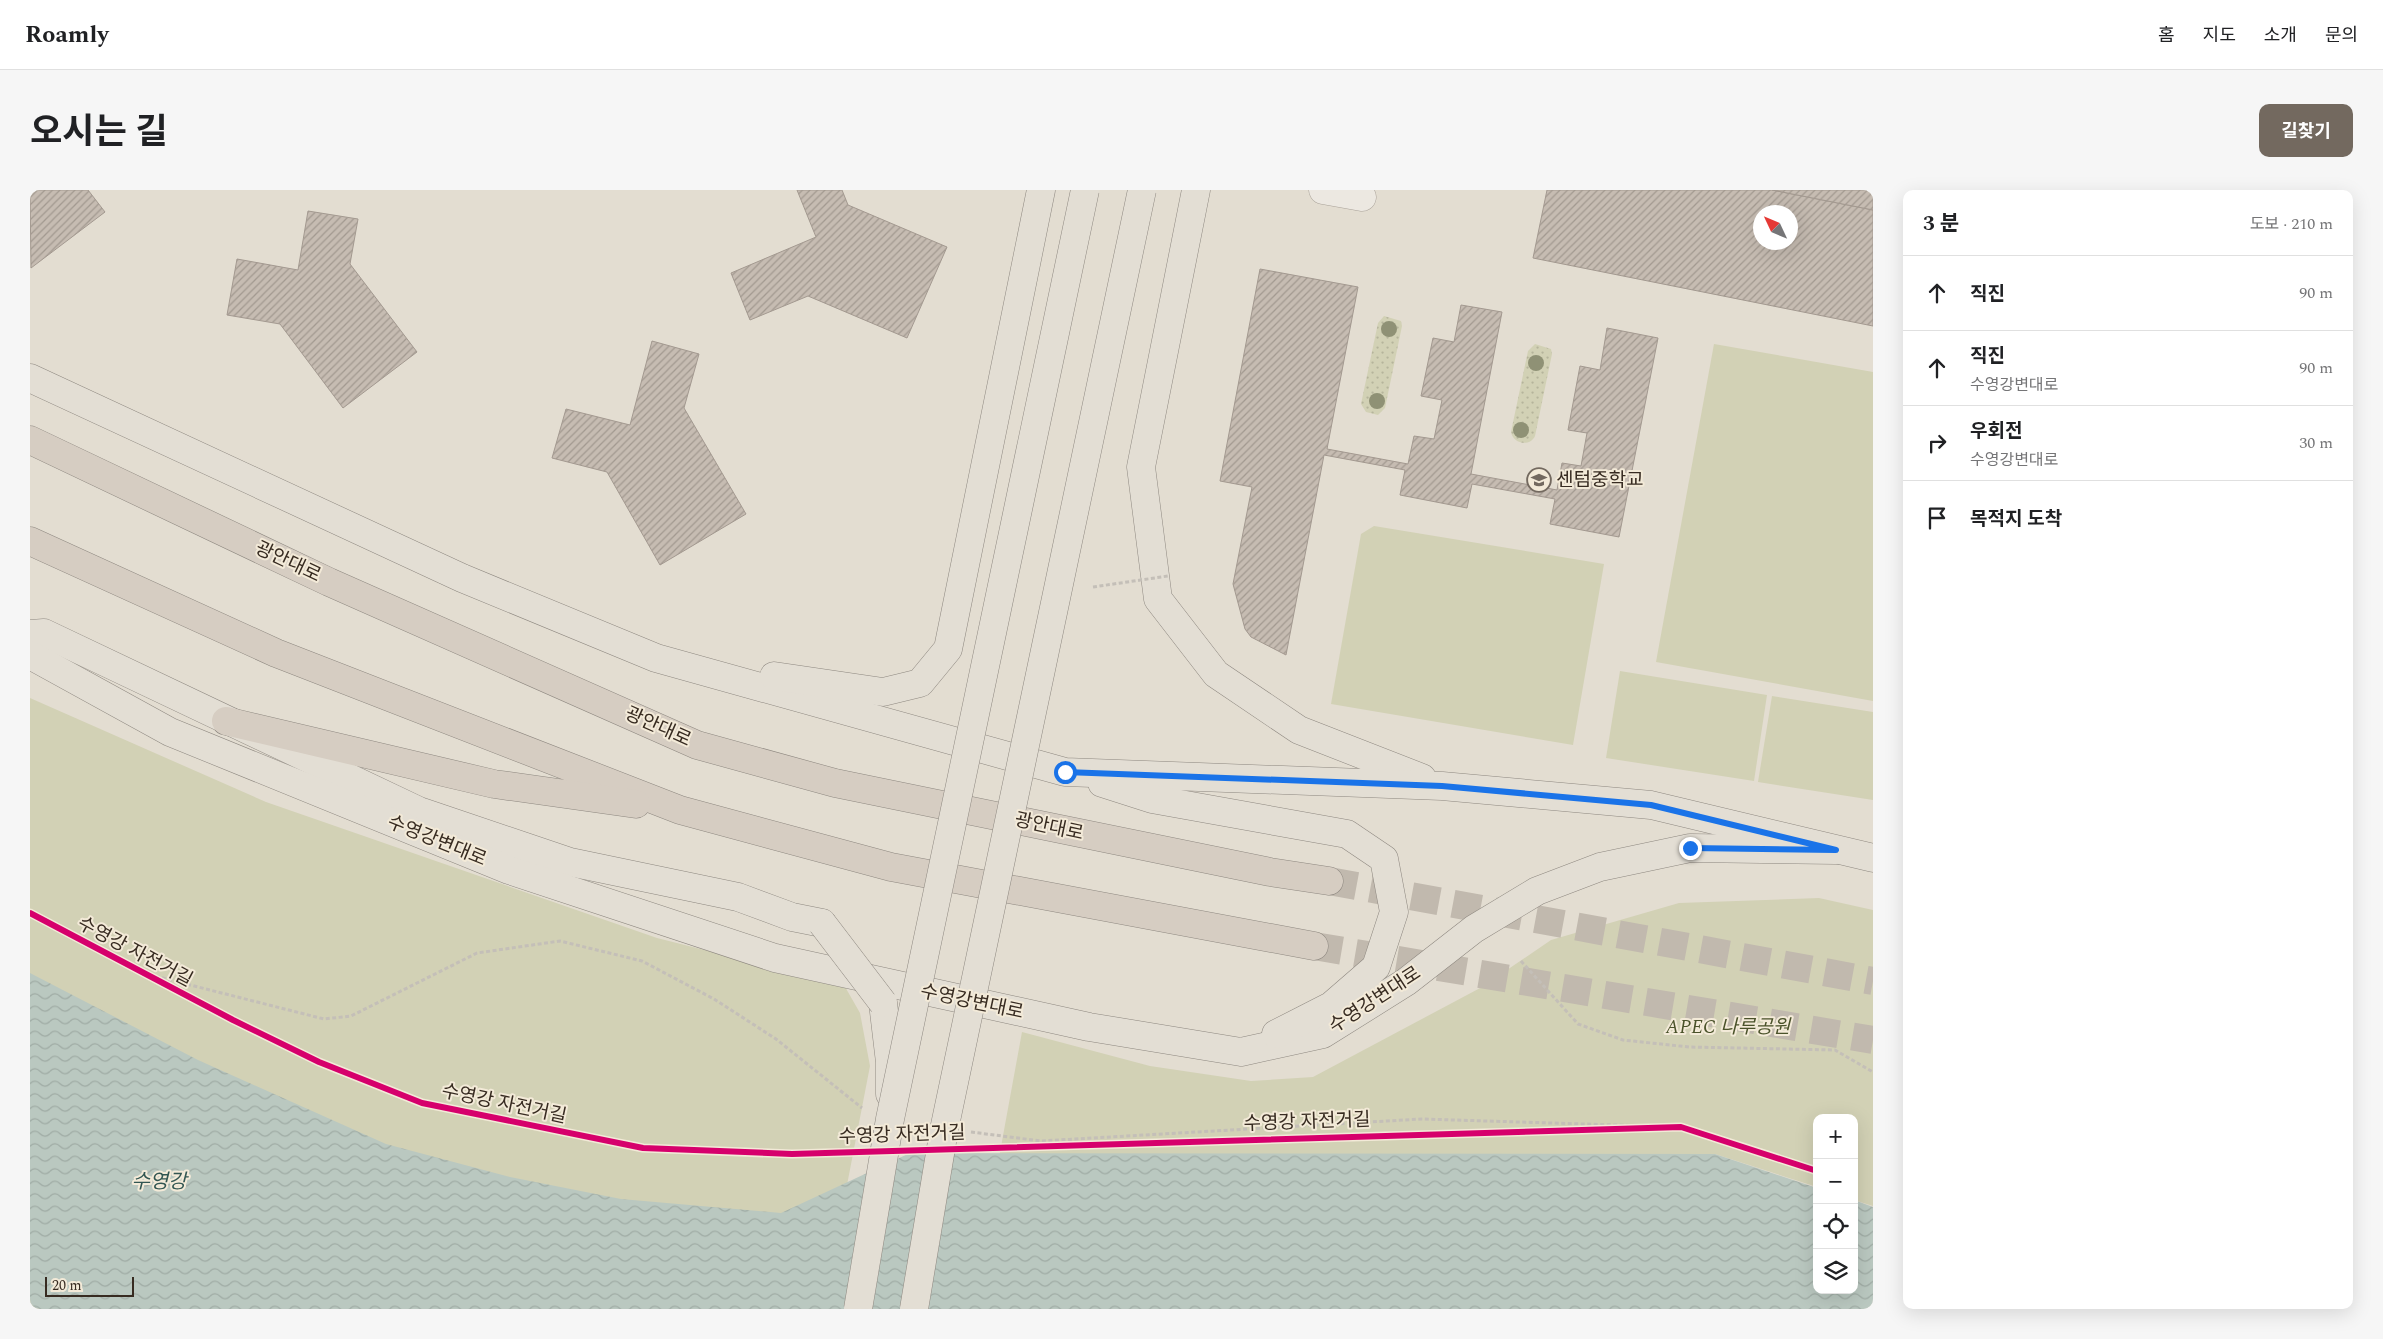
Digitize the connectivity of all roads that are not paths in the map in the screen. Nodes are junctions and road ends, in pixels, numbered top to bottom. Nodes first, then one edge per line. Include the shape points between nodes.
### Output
1 (1041, 190) edge
2 (1085, 190) edge
3 (1142, 190) edge
4 (1196, 190) edge
5 (1323, 190) edge
6 (1362, 197) dead end
7 (30, 378) edge
8 (30, 440) edge
9 (30, 541) edge
10 (30, 634) edge
11 (30, 655) edge
12 (656, 658) junction
13 (226, 721) junction
14 (1065, 772) junction
15 (1442, 786) junction
16 (680, 810) junction
17 (1836, 850) junction
18 (1873, 858) edge
19 (1329, 881) tunnel mouth
20 (1314, 946) tunnel mouth
21 (1241, 1052) junction
22 (890, 1118) junction
23 (858, 1309) edge
24 (914, 1309) edge

1 - 12 main road via 948,649 920,683 883,692
2 - 22 main road, bridge
3 - 24 main road, bridge via 944,1130
4 - 15 main road via 1141,467 1158,599 1216,674 1299,730
5 - 6 lane
7 - 12 main road via 462,578
8 - 19 highway, 광안대로 via 329,582 697,745 834,783 1270,872
9 - 16 highway via 276,652
10 - 13 main road via 44,633
11 - 21 main road, 수영강변대로 via 170,732 509,870 775,958 1089,1027
12 - 14 main road
13 - 16 highway via 494,784
13 - 22 main road, bridge via 419,811 570,862 738,897 792,917 822,923 883,1003 890,1062
14 - 15 main road
14 - 21 main road via 1152,799 1347,834 1384,859 1394,912 1376,967 1331,1006
15 - 17 main road, 수영강변대로 via 1651,805
16 - 20 highway via 891,867
17 - 18 main road, 수영강변대로
17 - 21 main road, 수영강변대로 via 1690,848 1600,867 1537,891 1513,905 1474,929 1406,982 1322,1034
22 - 23 main road, bridge

